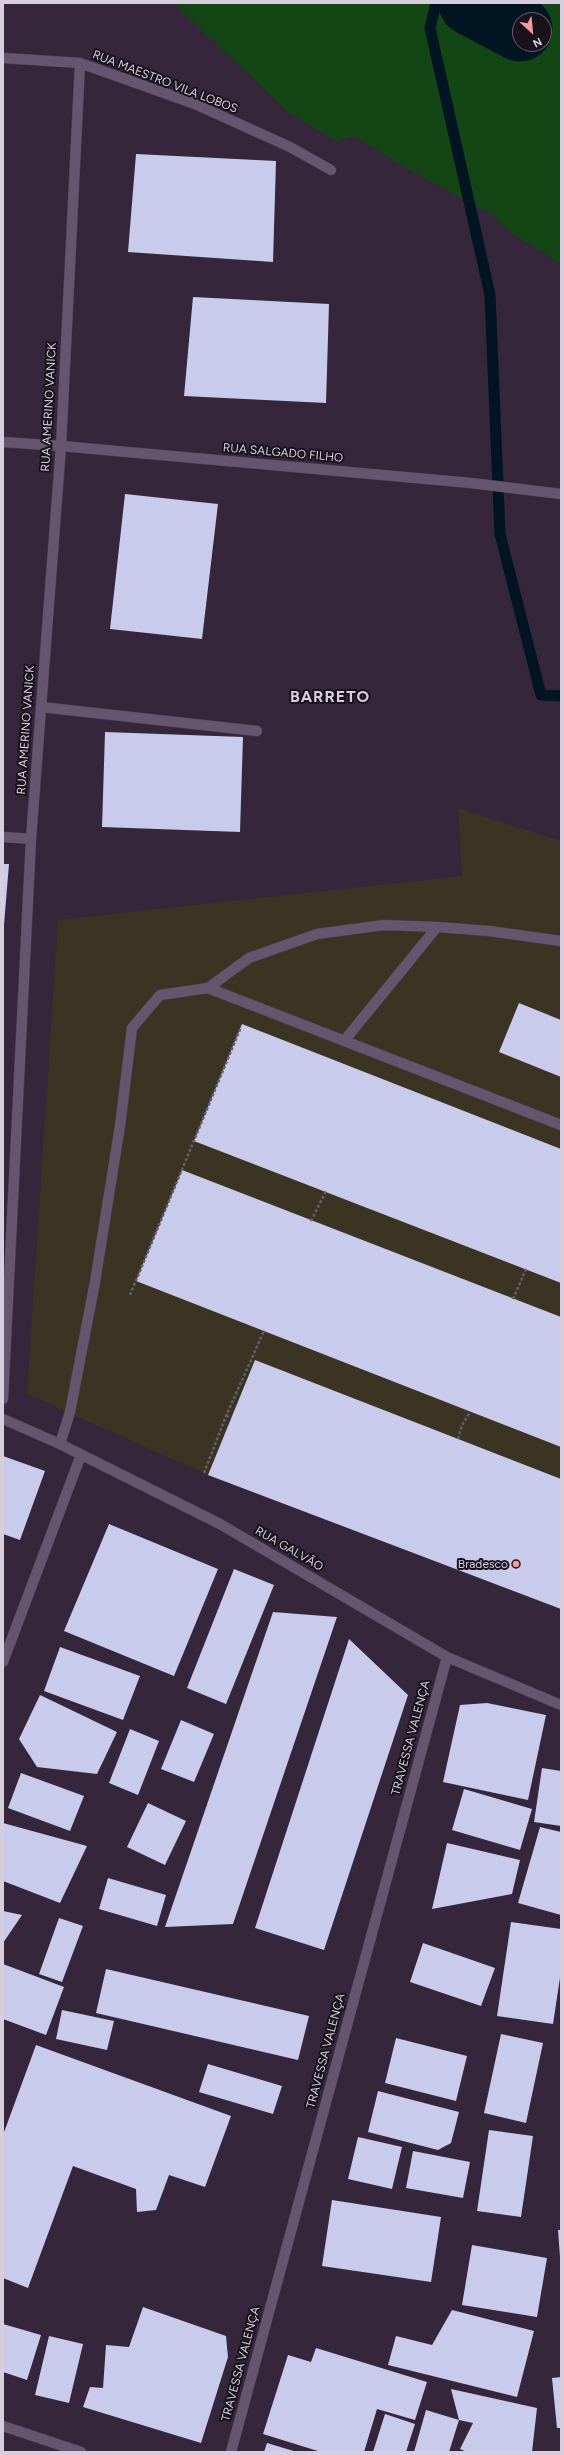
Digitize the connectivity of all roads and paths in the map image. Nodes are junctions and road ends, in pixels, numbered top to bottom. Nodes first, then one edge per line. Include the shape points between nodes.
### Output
1 (3, 58) edge
2 (80, 63) junction
3 (330, 170) dead end
4 (3, 442) edge
5 (61, 446) junction
6 (561, 494) edge
7 (41, 707) junction
8 (257, 731) dead end
9 (3, 837) edge
10 (32, 839) junction
11 (437, 928) junction
12 (561, 941) edge
13 (208, 988) junction
14 (250, 1004) junction
15 (344, 1041) junction
16 (561, 1125) edge
17 (326, 1191) dead end
18 (311, 1221) dead end
19 (526, 1269) dead end
20 (130, 1295) dead end
21 (513, 1298) dead end
22 (264, 1331) dead end
23 (3, 1399) edge
24 (470, 1412) dead end
25 (226, 1416) junction
26 (231, 1417) dead end
27 (3, 1419) edge
28 (458, 1439) dead end
29 (60, 1444) junction
30 (81, 1455) junction
31 (204, 1473) dead end
32 (447, 1656) junction
33 (3, 1662) edge
34 (561, 1705) edge
35 (3, 2426) edge
36 (81, 2452) edge
37 (231, 2452) edge

1 - 2 street, RUA MAESTRO VILA LOBOS
2 - 3 street, RUA MAESTRO VILA LOBOS via 195,104 290,147
2 - 5 street, RUA AMERINO VANICK
4 - 5 street, RUA SALGADO FILHO
5 - 6 street, RUA SALGADO FILHO via 471,483
5 - 7 street, RUA AMERINO VANICK
7 - 8 street
7 - 10 street, RUA AMERINO VANICK
9 - 10 street
10 - 23 street, RUA AMERINO VANICK
11 - 12 street via 489,931
11 - 13 street via 384,925 317,934 249,958
11 - 15 street
13 - 14 street
13 - 29 street via 160,996 132,1028 120,1126 95,1282 70,1412
14 - 15 street
14 - 20 path
15 - 16 street
17 - 18 path
19 - 21 path
22 - 25 path
24 - 28 path via 462,1425
25 - 26 path
25 - 31 path
27 - 29 street, RUA GALVÃO
29 - 30 street, RUA GALVÃO
30 - 32 street, RUA GALVÃO via 220,1524
30 - 33 street
32 - 34 street, RUA GALVÃO
32 - 37 street, TRAVESSA VALENÇA
35 - 36 street

